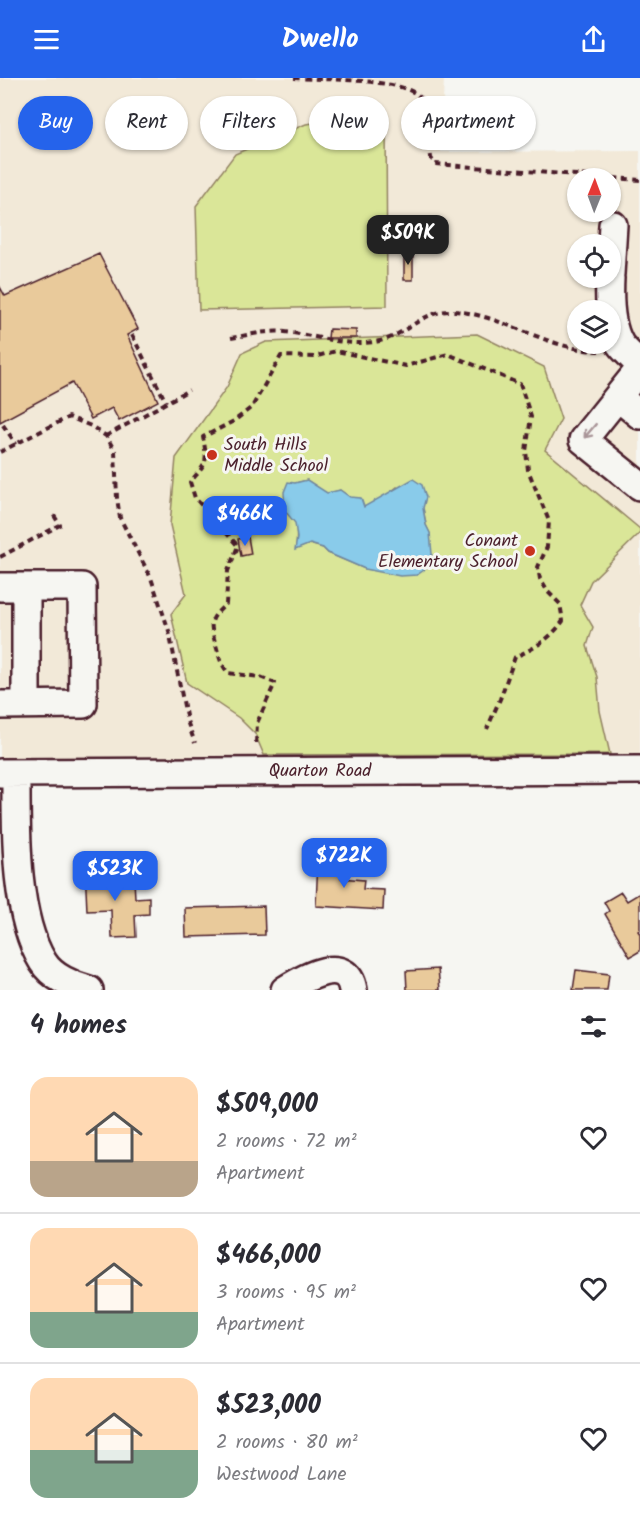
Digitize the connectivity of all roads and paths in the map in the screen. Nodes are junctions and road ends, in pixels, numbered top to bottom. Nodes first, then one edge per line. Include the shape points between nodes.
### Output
1 (294, 78) edge
2 (640, 180) edge
3 (613, 225) dead end
4 (612, 234) edge
5 (132, 335) dead end
6 (231, 338) dead end
7 (336, 340) junction
8 (621, 345) edge
9 (567, 346) edge
10 (336, 351) junction
11 (640, 367) edge
12 (189, 390) dead end
13 (618, 397) junction
14 (166, 402) junction
15 (640, 415) edge
16 (3, 425) dead end
17 (106, 436) junction
18 (16, 444) junction
19 (0, 452) edge
20 (640, 486) edge
21 (53, 514) dead end
22 (0, 557) edge
23 (13, 587) edge
24 (13, 705) edge
25 (487, 729) dead end
26 (256, 742) dead end
27 (195, 743) dead end
28 (640, 770) edge
29 (8, 773) edge
30 (89, 990) edge
31 (285, 990) edge
32 (353, 990) edge

1 - 2 path via 381,84 417,94 426,108 435,164
3 - 4 street
5 - 14 path
6 - 7 path via 281,331
7 - 9 path via 383,341 426,317 453,311 504,322
7 - 10 path
8 - 11 street
10 - 25 path via 406,366 448,354 520,384 531,417 526,451 528,470 549,520 547,547 538,567 540,579 560,604 563,621 553,636 514,657
10 - 26 path via 314,357 281,356 252,407 203,437 205,465 190,482 195,498 238,546 228,571 226,604 214,615 210,628 218,659 228,673 275,683 256,723
11 - 13 street
12 - 14 path
13 - 15 street
13 -> 20 street via 583,440
14 - 17 path
16 - 18 path
17 - 18 path via 69,417
17 - 27 path via 115,451 120,518 155,589
18 - 19 path
21 - 22 path via 60,525
23 - 24 street
23 - 24 street via 82,587 82,704
28 - 29 street, Quarton Road
29 - 30 street via 29,932 44,964 60,978
31 - 32 street via 314,974 329,971 349,976

